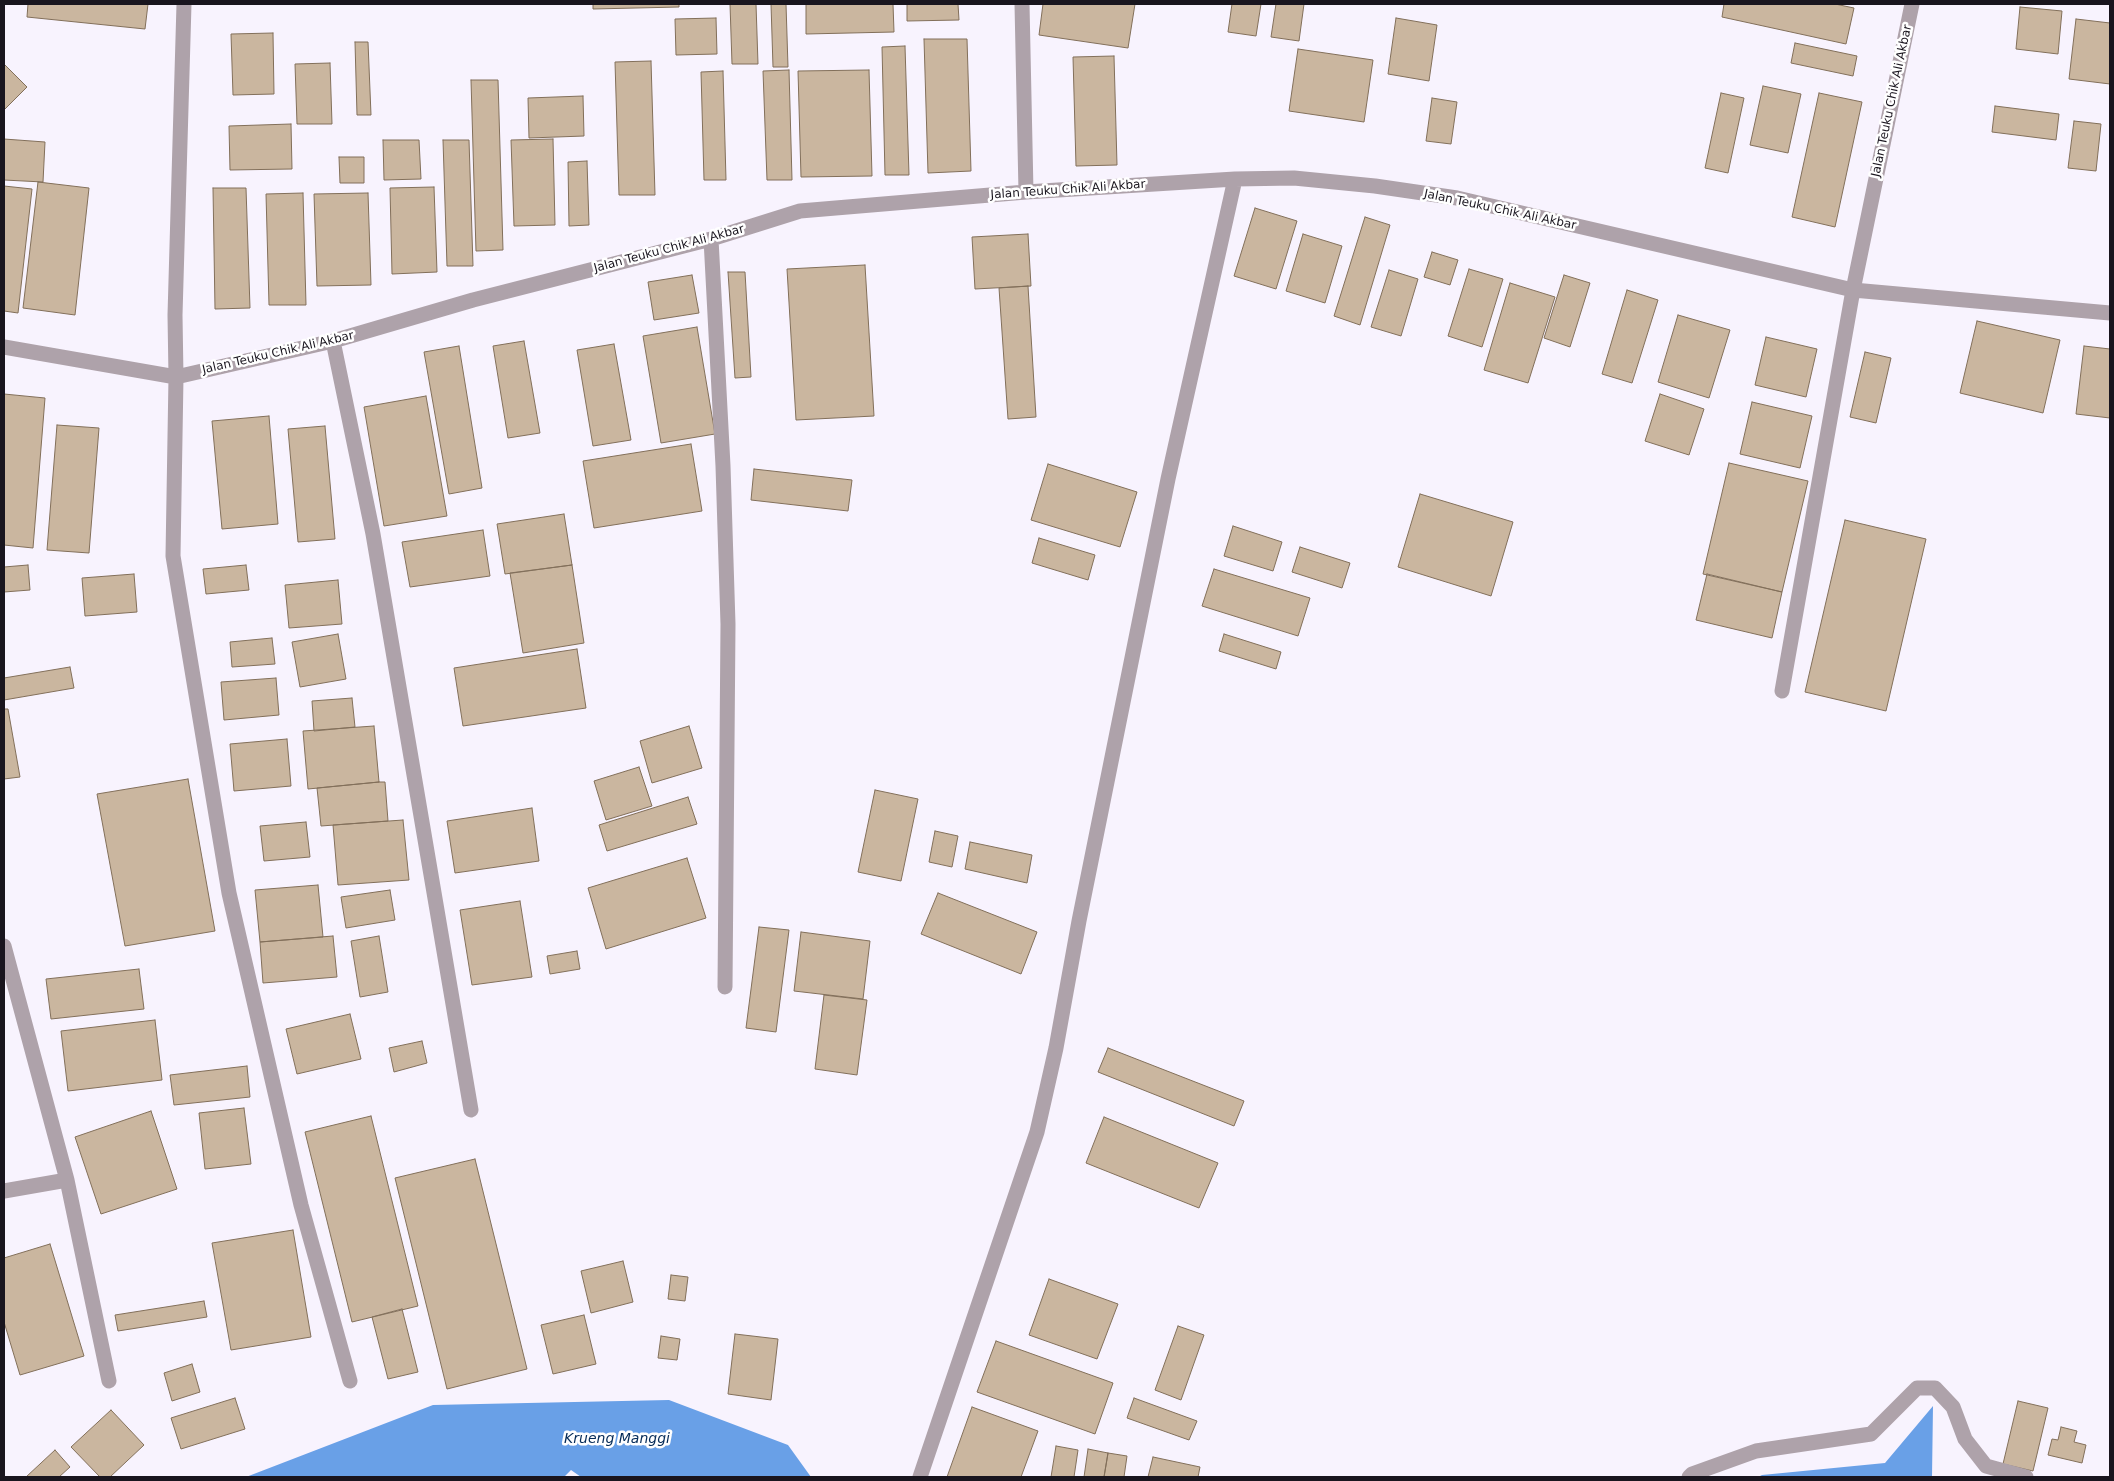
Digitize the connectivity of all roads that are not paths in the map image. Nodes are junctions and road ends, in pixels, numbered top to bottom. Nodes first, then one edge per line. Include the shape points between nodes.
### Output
1 (184, 4) edge
2 (1022, 4) edge
3 (1912, 4) edge
4 (1235, 179) junction
5 (1026, 192) junction
6 (711, 239) junction
7 (1853, 290) junction
8 (2110, 313) edge
9 (333, 341) junction
10 (4, 347) edge
11 (176, 377) junction
12 (1782, 691) dead end
13 (4, 946) edge
14 (725, 987) dead end
15 (471, 1110) dead end
16 (67, 1180) junction
17 (4, 1191) edge
18 (109, 1381) dead end
19 (350, 1381) dead end
20 (920, 1477) edge
21 (1689, 1477) edge
22 (2026, 1477) edge

1 - 11 street via 174,316
2 - 5 street
3 - 7 street, Jalan Teuku Chik Ali Akbar
4 - 5 street, Jalan Teuku Chik Ali Akbar
4 - 7 street, Jalan Teuku Chik Ali Akbar via 1294,178 1457,198
4 - 20 street via 1168,479 1037,1132
5 - 6 street, Jalan Teuku Chik Ali Akbar via 800,211
6 - 9 street, Jalan Teuku Chik Ali Akbar via 473,300
6 - 14 street via 728,624
7 - 8 street
7 - 12 street
9 - 11 street, Jalan Teuku Chik Ali Akbar
9 - 15 street via 373,534
10 - 11 street, Jalan Teuku Chik Ali Akbar
11 - 19 street via 173,556 229,893 301,1205
13 - 16 street
16 - 17 street
16 - 18 street
21 - 22 street via 1756,1451 1871,1434 1917,1388 1935,1388 1953,1407 1965,1439 1986,1466

